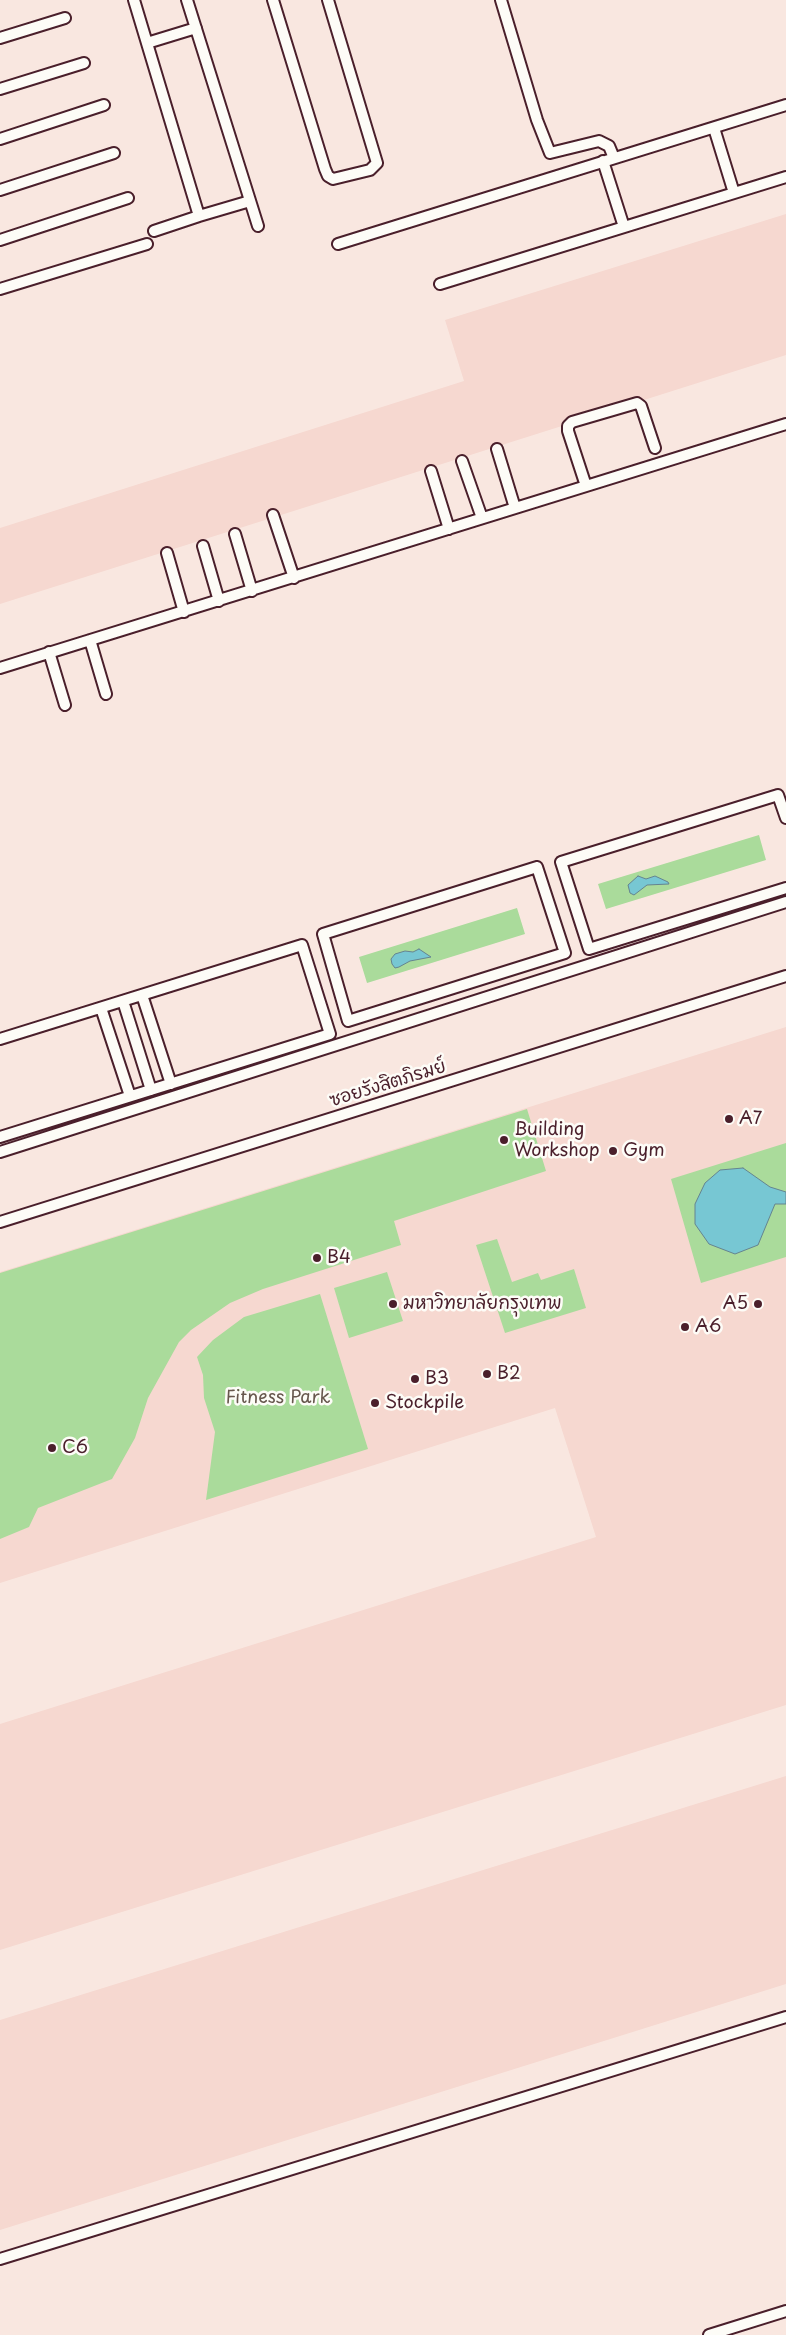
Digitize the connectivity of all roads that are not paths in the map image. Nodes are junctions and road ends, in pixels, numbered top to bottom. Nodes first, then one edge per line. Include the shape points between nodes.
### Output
1 (134, 0) edge
2 (187, 0) edge
3 (273, 0) edge
4 (328, 0) edge
5 (501, 0) edge
6 (65, 18) dead end
7 (196, 28) junction
8 (0, 38) edge
9 (147, 43) junction
10 (84, 63) dead end
11 (0, 89) edge
12 (104, 106) dead end
13 (786, 106) edge
14 (714, 128) junction
15 (0, 139) edge
16 (114, 153) dead end
17 (614, 158) junction
18 (603, 161) junction
19 (786, 176) edge
20 (0, 190) edge
21 (734, 193) junction
22 (128, 198) dead end
23 (250, 201) junction
24 (199, 216) junction
25 (258, 226) dead end
26 (624, 227) junction
27 (154, 231) dead end
28 (0, 240) edge
29 (147, 244) dead end
30 (338, 244) dead end
31 (440, 284) dead end
32 (0, 289) edge
33 (786, 424) edge
34 (654, 448) dead end
35 (498, 449) dead end
36 (462, 460) dead end
37 (431, 471) dead end
38 (586, 486) junction
39 (515, 508) junction
40 (273, 515) dead end
41 (482, 518) junction
42 (449, 529) junction
43 (235, 534) dead end
44 (203, 546) dead end
45 (167, 553) dead end
46 (294, 578) junction
47 (252, 591) junction
48 (219, 601) junction
49 (184, 612) junction
50 (90, 640) junction
51 (49, 652) junction
52 (0, 668) edge
53 (106, 694) dead end
54 (64, 705) dead end
55 (786, 818) edge
56 (786, 888) edge
57 (786, 902) edge
58 (697, 916) junction
59 (702, 930) junction
60 (786, 976) edge
61 (459, 987) junction
62 (142, 995) junction
63 (123, 1001) junction
64 (465, 1005) junction
65 (101, 1008) junction
66 (0, 1039) edge
67 (196, 1076) junction
68 (171, 1084) junction
69 (151, 1090) junction
70 (200, 1090) junction
71 (130, 1096) junction
72 (0, 1136) edge
73 (0, 1152) edge
74 (0, 1222) edge
75 (786, 2017) edge
76 (0, 2258) edge
77 (786, 2311) edge
78 (709, 2335) edge

1 - 9 street
2 - 7 street
3 - 4 street via 325,169 333,179 370,170 377,163
5 - 17 street via 550,153 599,141 609,146
6 - 8 street
7 - 9 street
7 - 23 street
9 - 24 street
10 - 11 street
12 - 15 street
13 - 14 street
14 - 17 street
14 - 21 street
16 - 20 street
17 - 18 street
18 - 26 street
18 - 30 street
19 - 21 street
21 - 26 street
22 - 28 street
23 - 24 street
23 - 25 street
24 - 27 street
26 - 31 street
29 - 32 street
33 - 38 street
34 - 38 street via 641,406 637,403 572,422 568,431
35 - 39 street
36 - 41 street
37 - 42 street
38 - 39 street
39 - 41 street
40 - 46 street
41 - 42 street
42 - 46 street
43 - 47 street
44 - 48 street
45 - 49 street
46 - 47 street
47 - 48 street
48 - 49 street
49 - 50 street
50 - 51 street
50 - 53 street
51 - 52 street
51 - 54 street
55 - 58 street via 778,795 561,862 589,949
56 - 58 street
57 - 59 street
58 - 59 street
59 - 64 street
60 - 74 street, ซอยรังสิตภิรมย์
61 - 61 street via 348,1021 323,934 537,867 565,953
61 - 64 street
62 - 63 street
62 - 67 street via 302,945 330,1034
62 - 68 street
63 - 65 street
63 - 69 street
64 - 70 street
65 - 66 street
65 - 71 street
67 - 68 street
67 - 70 street
68 - 69 street
69 - 71 street
70 - 73 street
71 - 72 street
75 - 76 street
77 - 78 street

